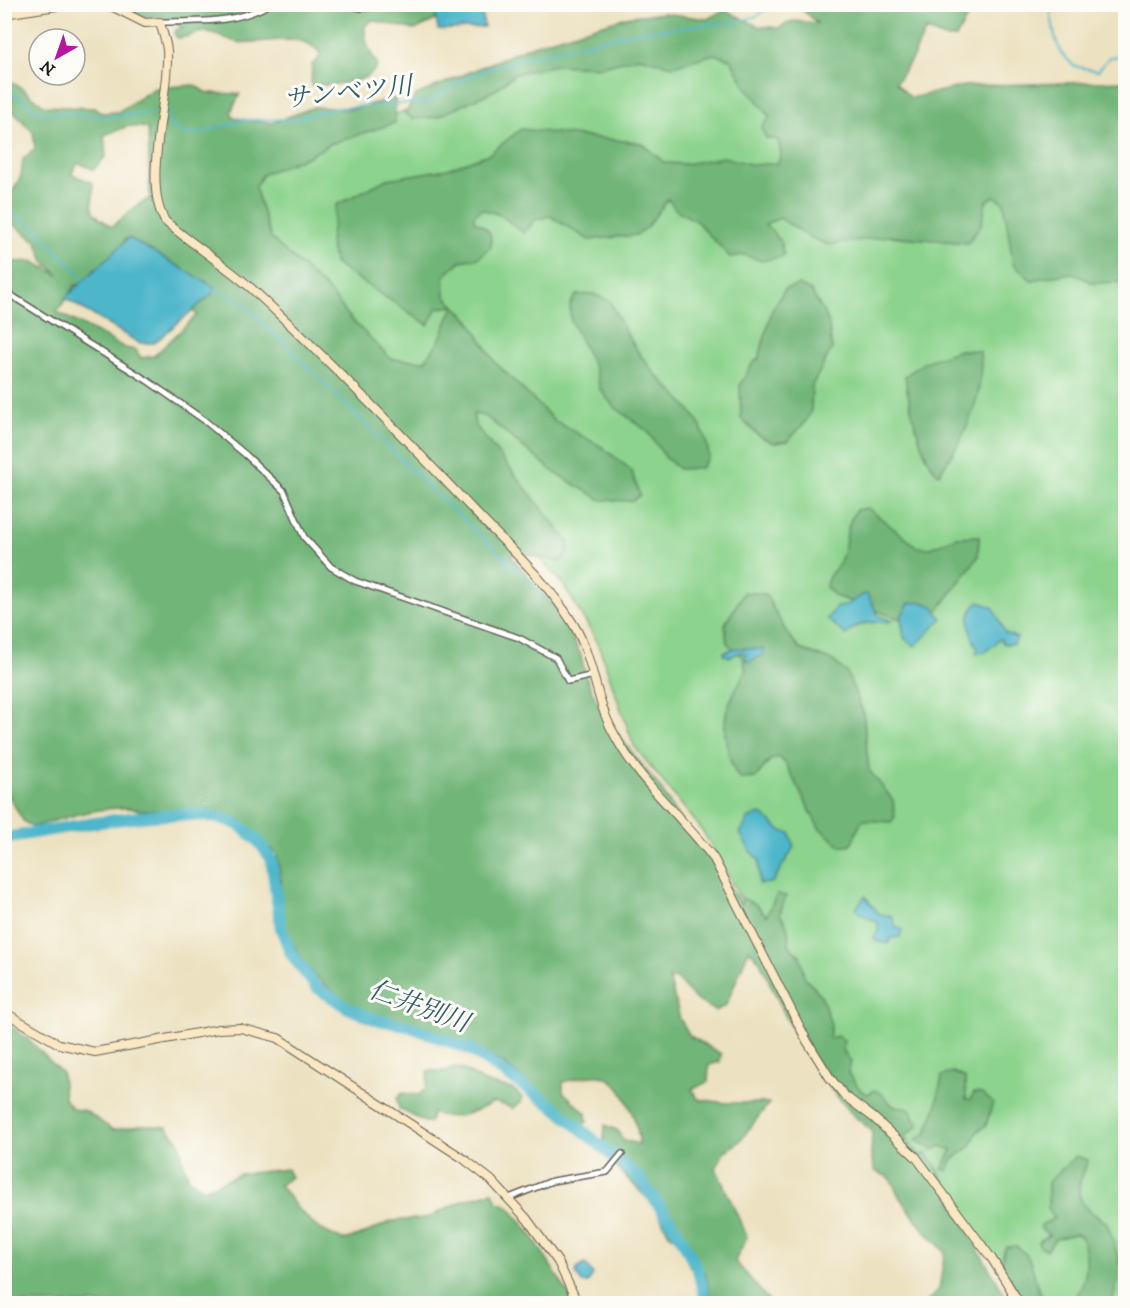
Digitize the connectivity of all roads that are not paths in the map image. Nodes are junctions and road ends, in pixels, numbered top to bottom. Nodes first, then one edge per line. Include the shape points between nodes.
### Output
1 (70, 4) edge
2 (107, 4) edge
3 (270, 4) edge
4 (344, 4) edge
5 (412, 4) edge
6 (4, 14) edge
7 (160, 22) junction
8 (4, 291) edge
9 (594, 675) junction
10 (4, 1012) edge
11 (622, 1155) dead end
12 (509, 1198) junction
13 (1011, 1288) junction
14 (578, 1304) edge
15 (1010, 1304) edge
16 (1020, 1304) edge

1 - 6 street
2 - 7 street via 145,23
3 - 7 street via 234,19
4 - 5 street via 362,8
7 - 9 street via 166,50 157,198 165,221 250,288 503,539 573,622
8 - 9 street via 148,381 229,441 284,491 304,537 346,576 519,638 556,658 568,681
9 - 13 street via 602,708 632,767 714,859 807,1041 830,1078 845,1096 916,1157
10 - 12 street via 59,1044 94,1052 219,1029 256,1030 278,1038 464,1159
11 - 12 street via 607,1172 552,1180
12 - 14 street via 546,1244
13 - 15 street
13 - 16 street

